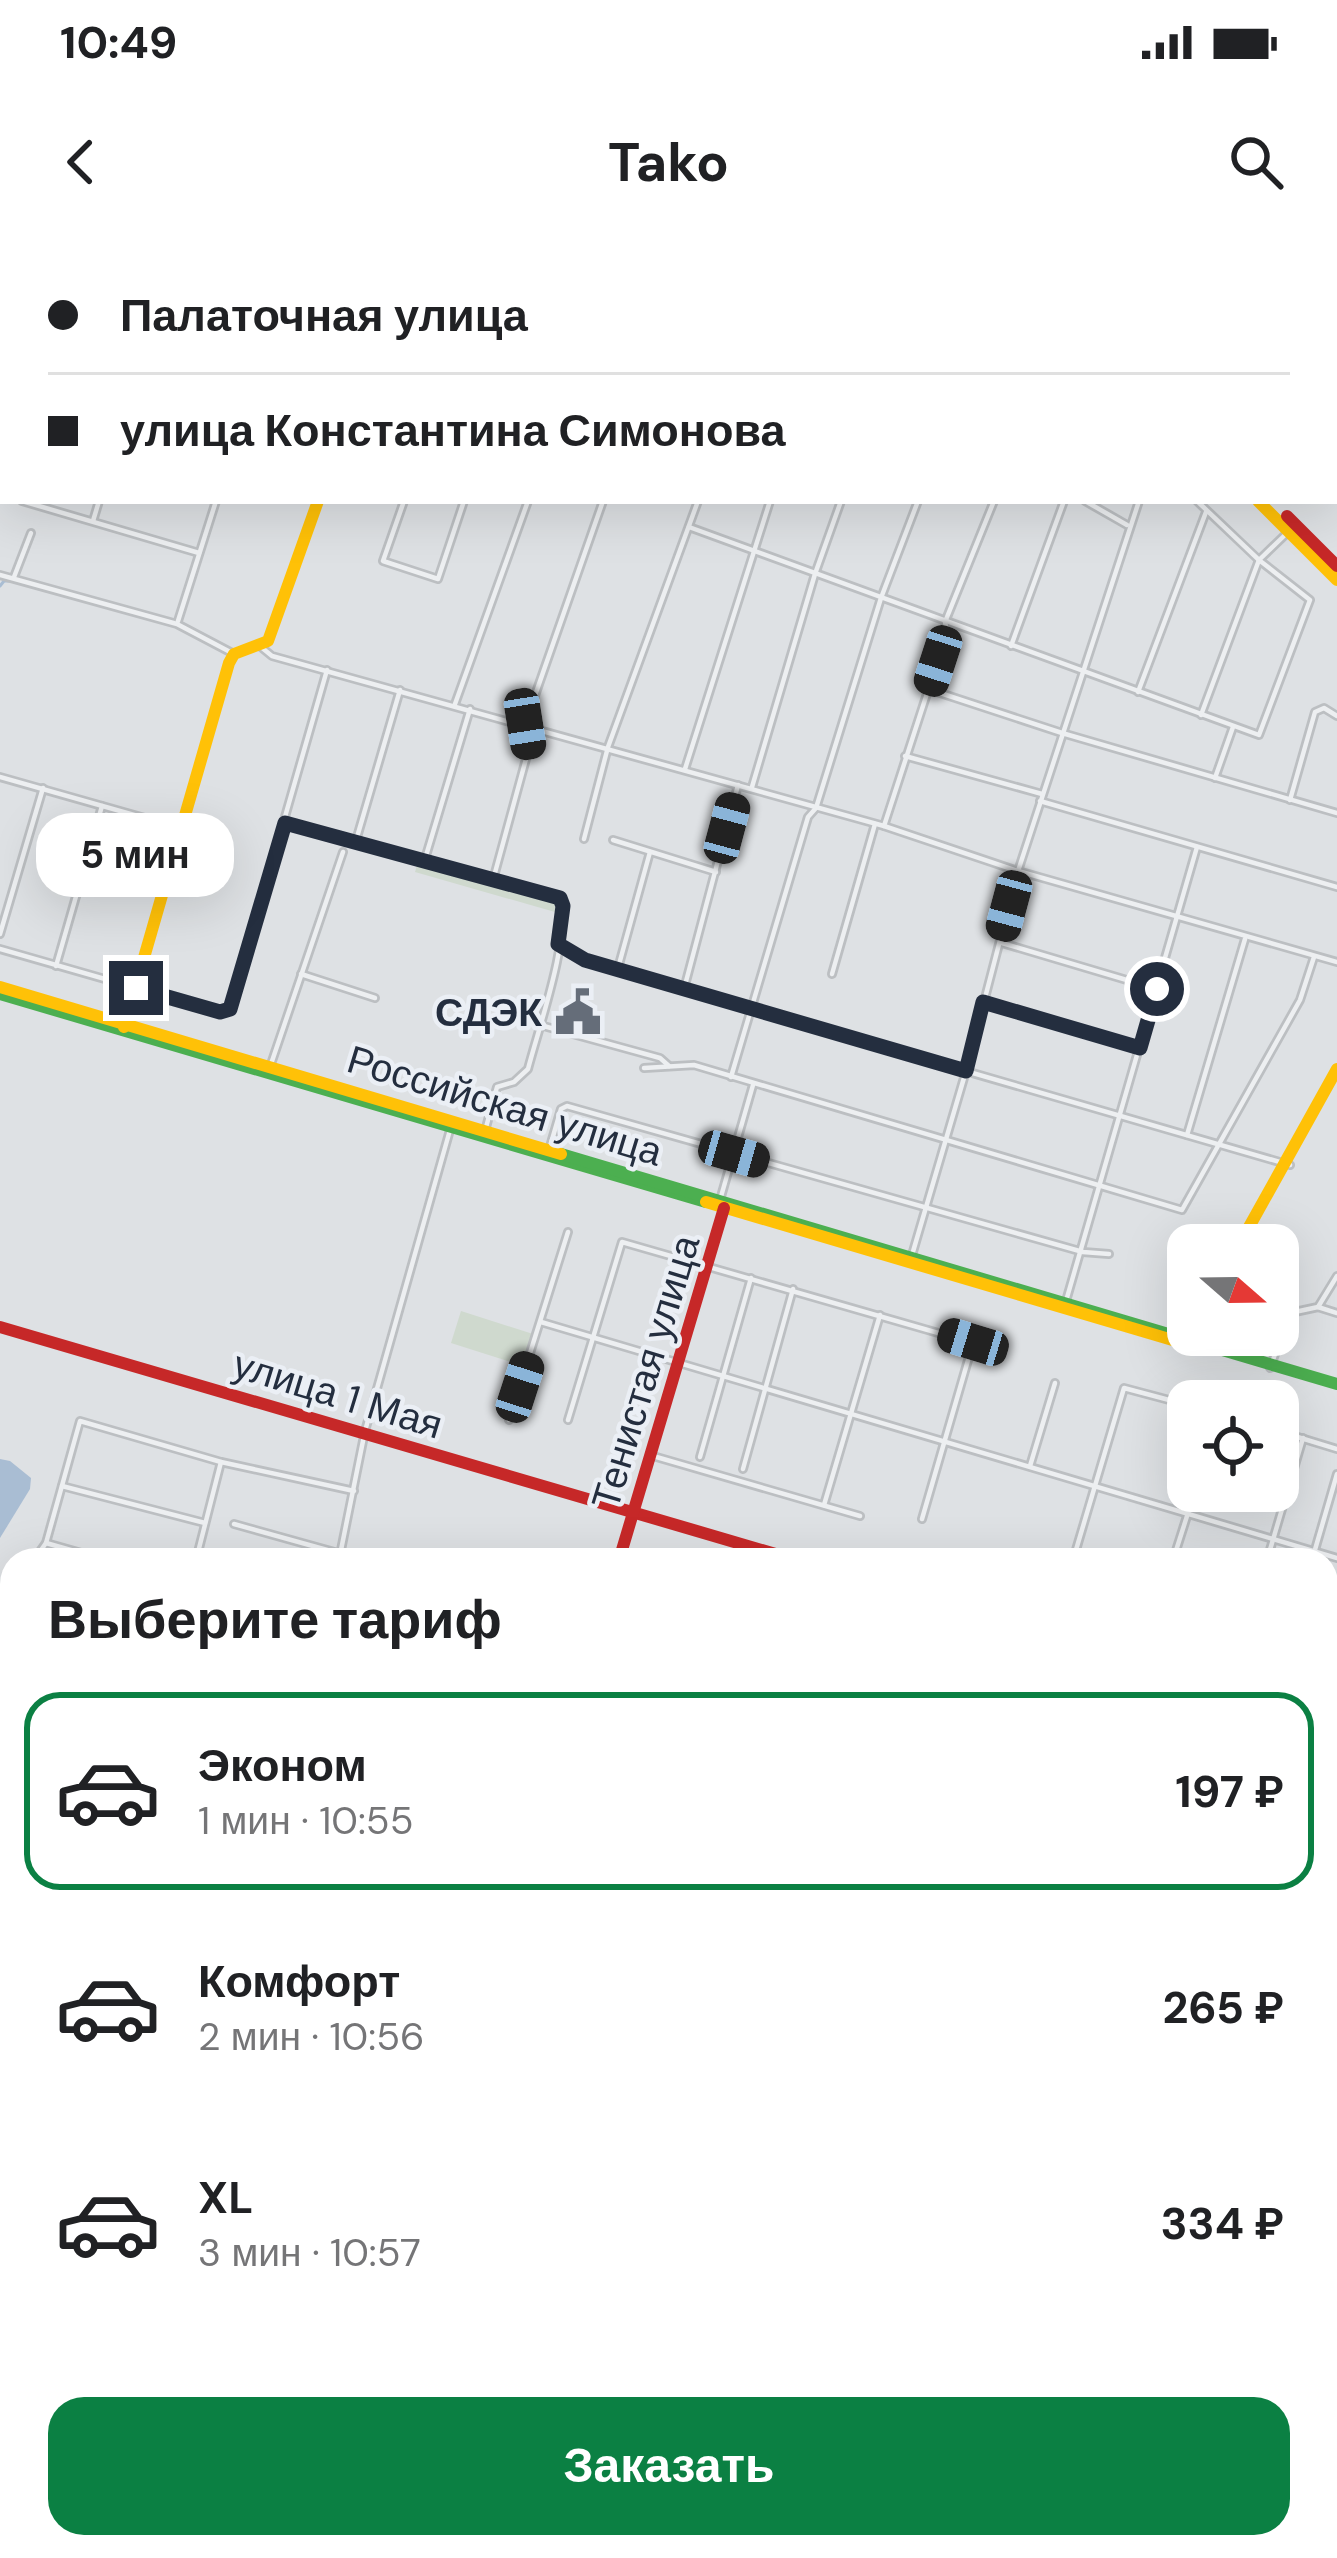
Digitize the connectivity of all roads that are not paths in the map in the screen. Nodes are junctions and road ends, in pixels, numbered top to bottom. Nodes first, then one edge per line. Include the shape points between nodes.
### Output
1 (33, 504) edge
2 (98, 504) edge
3 (215, 504) edge
4 (317, 504) edge
5 (403, 504) edge
6 (463, 504) edge
7 (527, 504) edge
8 (602, 504) edge
9 (697, 504) edge
10 (769, 504) edge
11 (841, 504) edge
12 (917, 504) edge
13 (993, 504) edge
14 (1063, 504) edge
15 (1090, 504) edge
16 (1138, 504) edge
17 (1201, 504) edge
18 (1261, 504) edge
19 (1273, 504) edge
20 (1208, 510) junction
21 (93, 521) junction
22 (1129, 526) junction
23 (688, 527) junction
24 (1290, 530) junction
25 (31, 533) dead end
26 (753, 552) junction
27 (199, 553) junction
28 (1259, 560) junction
29 (1337, 566) edge
30 (815, 574) junction
31 (0, 575) edge
32 (14, 578) junction
33 (1337, 580) edge
34 (881, 598) junction
35 (945, 622) junction
36 (177, 624) junction
37 (1012, 646) junction
38 (261, 647) junction
39 (234, 654) junction
40 (327, 670) junction
41 (1080, 671) junction
42 (928, 689) junction
43 (400, 690) junction
44 (1138, 692) junction
45 (455, 705) junction
46 (470, 710) junction
47 (1201, 715) junction
48 (1337, 716) edge
49 (525, 724) junction
50 (1233, 728) junction
51 (1062, 733) junction
52 (608, 747) junction
53 (905, 756) junction
54 (685, 770) junction
55 (0, 777) edge
56 (1215, 778) junction
57 (739, 784) junction
58 (43, 788) junction
59 (752, 788) junction
60 (1041, 798) junction
61 (1290, 800) junction
62 (102, 806) junction
63 (815, 808) junction
64 (1337, 813) edge
65 (285, 823) junction
66 (875, 824) junction
67 (884, 826) junction
68 (180, 827) junction
69 (584, 839) dead end
70 (613, 840) dead end
71 (355, 844) junction
72 (1197, 847) junction
73 (343, 852) dead end
74 (650, 853) junction
75 (424, 862) junction
76 (1018, 871) junction
77 (716, 872) junction
78 (493, 880) junction
79 (1337, 886) edge
80 (1178, 917) junction
81 (0, 934) edge
82 (1246, 937) junction
83 (999, 942) junction
84 (558, 944) junction
85 (0, 949) edge
86 (1314, 956) junction
87 (1337, 962) edge
88 (56, 966) junction
89 (617, 970) junction
90 (301, 974) junction
91 (832, 974) dead end
92 (136, 988) junction
93 (684, 988) junction
94 (1157, 989) junction
95 (0, 991) edge
96 (375, 998) dead end
97 (983, 1002) junction
98 (751, 1010) junction
99 (126, 1022) junction
100 (540, 1025) junction
101 (1140, 1048) junction
102 (270, 1066) junction
103 (669, 1066) junction
104 (644, 1068) dead end
105 (1337, 1069) edge
106 (966, 1071) junction
107 (731, 1078) junction
108 (1337, 1079) edge
109 (753, 1085) junction
110 (1120, 1115) junction
111 (451, 1124) junction
112 (485, 1131) junction
113 (1187, 1135) junction
114 (946, 1141) junction
115 (1220, 1145) junction
116 (549, 1150) junction
117 (734, 1154) junction
118 (1287, 1164) junction
119 (1098, 1185) junction
120 (722, 1204) junction
121 (927, 1208) junction
122 (1254, 1224) edge
123 (568, 1232) dead end
124 (1083, 1252) junction
125 (1109, 1254) dead end
126 (912, 1256) junction
127 (707, 1265) junction
128 (1337, 1276) edge
129 (751, 1277) junction
130 (793, 1289) junction
131 (1065, 1304) junction
132 (1318, 1307) junction
133 (1337, 1313) edge
134 (880, 1315) junction
135 (541, 1322) junction
136 (0, 1327) edge
137 (1167, 1332) edge
138 (594, 1337) junction
139 (1241, 1356) edge
140 (680, 1363) junction
141 (1270, 1366) junction
142 (724, 1376) junction
143 (1055, 1383) dead end
144 (1337, 1386) edge
145 (765, 1389) junction
146 (1167, 1399) edge
147 (850, 1414) junction
148 (509, 1420) dead end
149 (568, 1420) dead end
150 (365, 1434) junction
151 (1299, 1437) edge
152 (1303, 1438) junction
153 (945, 1442) junction
154 (1337, 1449) edge
155 (652, 1456) junction
156 (700, 1457) dead end
157 (220, 1462) junction
158 (1030, 1466) junction
159 (743, 1469) dead end
160 (1337, 1474) edge
161 (62, 1486) junction
162 (1096, 1486) junction
163 (354, 1488) junction
164 (824, 1505) junction
165 (634, 1513) junction
166 (1188, 1514) junction
167 (860, 1516) dead end
168 (922, 1519) dead end
169 (205, 1523) junction
170 (234, 1524) dead end
171 (1273, 1538) junction
172 (46, 1543) junction
173 (42, 1548) edge
174 (64, 1548) edge
175 (199, 1548) edge
176 (311, 1548) edge
177 (342, 1548) edge
178 (623, 1548) edge
179 (755, 1548) edge
180 (1077, 1548) edge
181 (1177, 1548) edge
182 (1270, 1548) edge
183 (1305, 1548) edge
184 (1316, 1548) edge

1 - 21 street
2 - 21 street
3 - 27 street
4 - 38 main road
5 - 6 street via 383,561 438,579
7 - 45 street
8 - 49 street
9 - 23 street
10 - 26 street
11 - 30 street
12 - 34 street
13 - 35 street
14 - 37 street
15 - 22 street
16 - 22 street
17 - 20 street
18 - 24 main road
19 - 29 main road
20 - 28 street
20 - 44 street
21 - 27 street
22 - 41 street
23 - 26 street
23 - 52 street
24 - 28 street
24 - 33 main road
25 - 32 street
26 - 30 street
26 - 54 street
27 - 36 street
28 - 47 street
28 - 50 street via 1310,600 1259,735
30 - 34 street
30 - 59 street
31 - 32 street
32 - 36 street
34 - 35 street
34 - 63 street
35 - 37 street
35 - 42 street
36 - 39 street
37 - 41 street
38 - 39 main road
38 - 40 street
39 - 68 main road
40 - 43 street
40 - 65 street
41 - 44 street
41 - 51 street
42 - 51 street
42 - 53 street
43 - 45 street
43 - 71 street
44 - 47 street
45 - 46 street
46 - 49 street
46 - 75 street
47 - 50 street
48 - 61 street via 1315,712
49 - 52 street
49 - 78 street via 529,748
50 - 56 street
51 - 56 street
51 - 60 street
52 - 54 street
52 - 69 street
53 - 60 street
53 - 67 street
54 - 57 street
55 - 58 street
56 - 61 street
57 - 59 street
57 - 77 street
58 - 62 street
58 - 81 street
59 - 63 street
60 - 72 street
60 - 76 street
61 - 64 street
62 - 68 street
62 - 88 street
63 - 66 street
63 - 98 street
65 - 71 street
65 - 92 street via 230,1009
66 - 67 street
66 - 91 street
67 - 76 street
68 - 92 main road
70 - 74 street
71 - 75 street
72 - 79 street
72 - 80 street
73 - 90 street
74 - 77 street
74 - 89 street
75 - 78 street
76 - 80 street
76 - 83 street
77 - 93 street
78 - 84 street via 560,898
80 - 82 street
80 - 94 street
82 - 86 street
82 - 113 street
83 - 94 street
83 - 97 street
84 - 89 street
84 - 100 street
85 - 88 street
86 - 87 street
86 - 115 street via 1300,1000
88 - 92 street
89 - 93 street
90 - 96 street
90 - 102 street
92 - 99 main road
93 - 98 street
94 - 101 street
95 - 99 main road, Российская улица
97 - 101 street
97 - 106 street
98 - 106 street
98 - 107 street
99 - 102 main road, Российская улица
99 - 111 main road, Российская улица
100 - 103 street
100 - 112 street via 528,1069 497,1087
101 - 110 street
102 - 111 main road, Российская улица
103 - 104 street
103 - 107 street
105 - 118 main road
106 - 110 street
106 - 114 street
107 - 109 street
108 - 118 main road
109 - 114 street
109 - 117 street
110 - 113 street
110 - 119 street
111 - 112 main road, Российская улица
111 - 120 main road, Российская улица
111 - 150 street
112 - 116 main road, Российская улица
113 - 115 street
114 - 119 street
114 - 121 street
115 - 118 street
115 - 119 street via 1182,1210
116 - 117 street via 567,1106
116 - 120 main road, Российская улица
117 - 120 street
117 - 121 street
118 - 122 main road
119 - 124 street
120 - 126 main road, Российская улица
120 - 127 main road, Тенистая улица
120 - 131 main road, Российская улица
121 - 124 street
121 - 126 street
123 - 135 street
124 - 125 street
124 - 131 street
126 - 131 main road, Российская улица
127 - 129 street
127 - 138 street via 622,1242
127 - 140 main road, Тенистая улица
128 - 132 street
129 - 130 street
129 - 142 street
130 - 134 street
130 - 145 street
131 - 137 main road, Российская улица
132 - 133 street
132 - 141 street via 1290,1313
134 - 147 street
134 - 153 street via 973,1342
135 - 138 street
135 - 148 street
136 - 150 main road, улица 1 Мая
138 - 140 street
138 - 149 street
139 - 141 main road, Российская улица
140 - 142 street
140 - 155 main road, Тенистая улица
141 - 144 main road, Российская улица
142 - 145 street
142 - 156 street
143 - 158 street
145 - 147 street
145 - 159 street
146 - 162 street via 1124,1388
147 - 153 street
147 - 164 street
150 - 163 street
150 - 165 main road, улица 1 Мая
151 - 152 street
152 - 154 street
152 - 171 street
153 - 158 street
153 - 168 street
155 - 164 street
155 - 165 main road, Тенистая улица
157 - 161 street via 80,1421
157 - 163 street
157 - 169 street
158 - 162 street
160 - 184 street
161 - 169 street
161 - 172 street
162 - 166 street
162 - 180 street
163 - 177 street
164 - 167 street
165 - 178 main road, Тенистая улица
165 - 179 main road, улица 1 Мая
166 - 171 street
166 - 181 street
169 - 175 street
170 - 176 street
171 - 182 street
171 - 183 street
172 - 173 street
172 - 174 street

